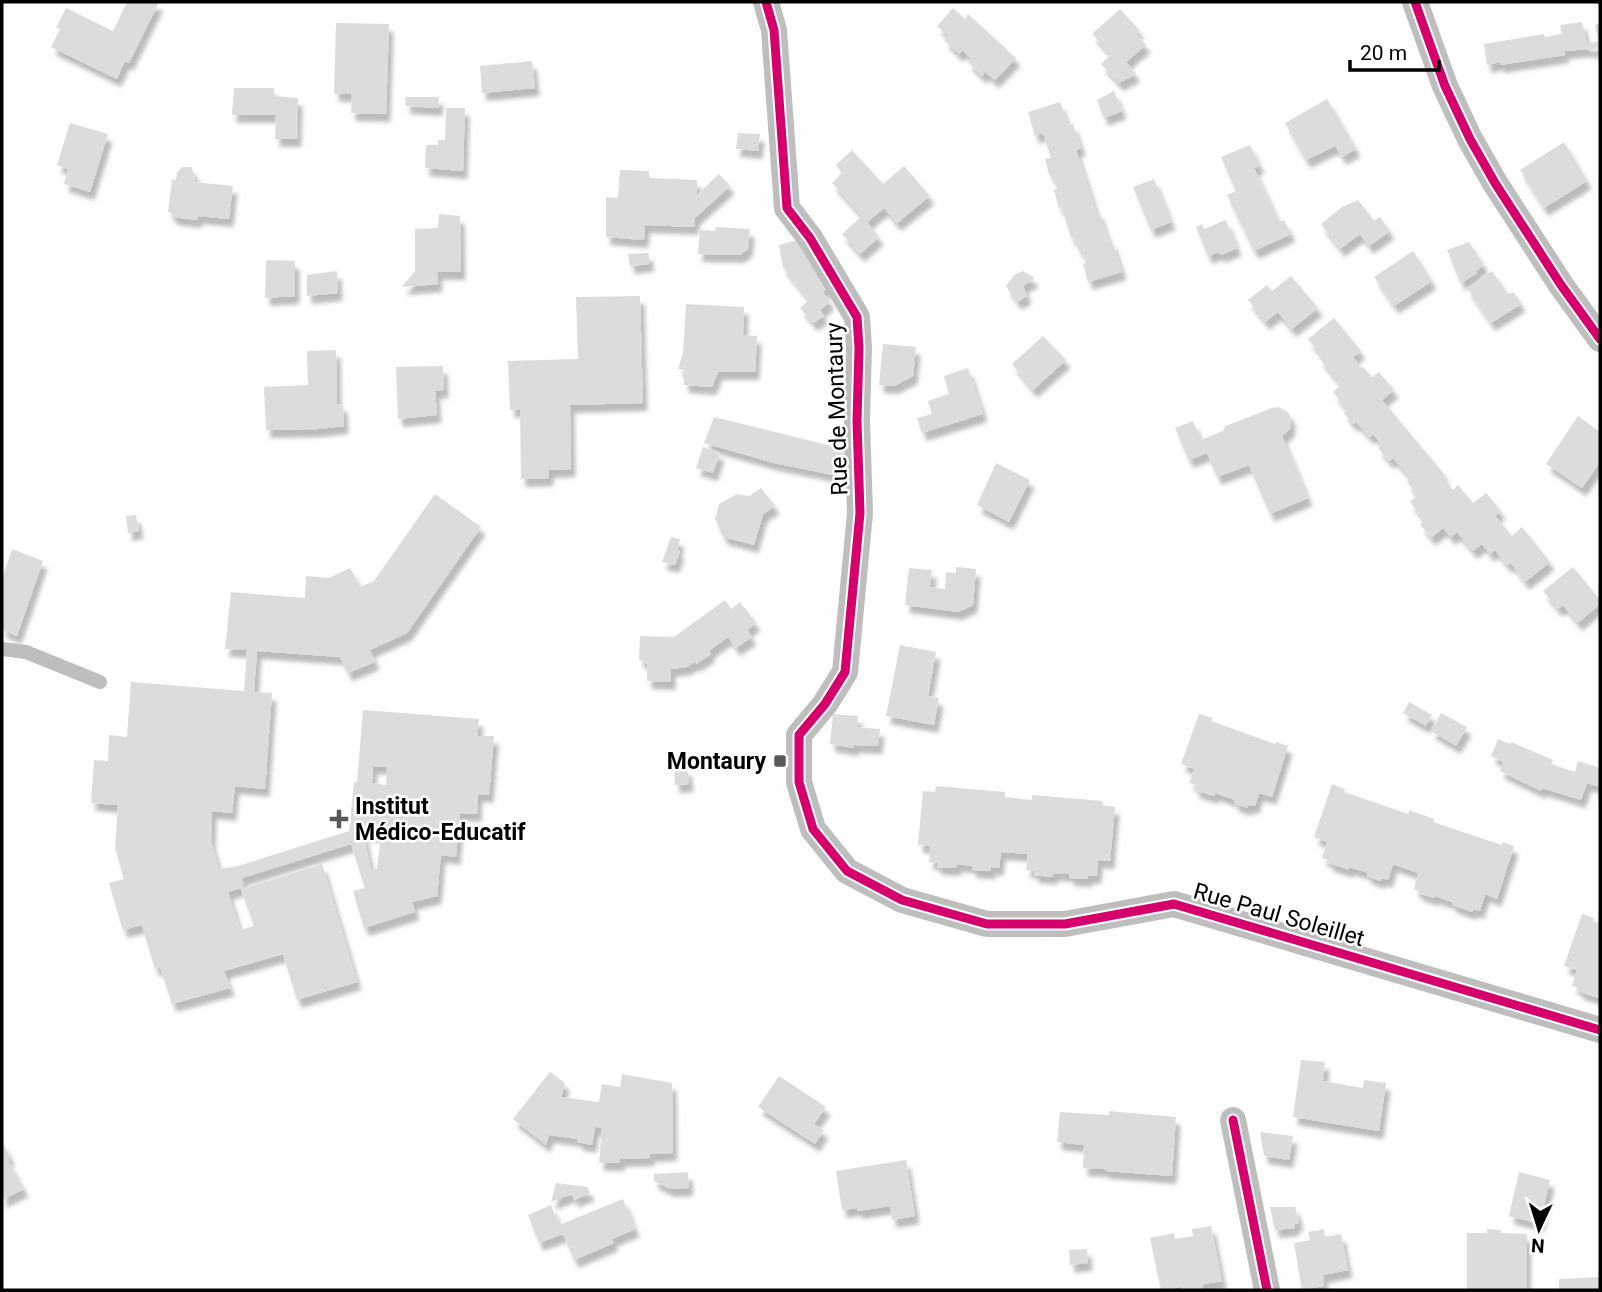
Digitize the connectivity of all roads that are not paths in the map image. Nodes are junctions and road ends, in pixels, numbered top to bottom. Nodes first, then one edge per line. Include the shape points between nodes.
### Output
1 (766, 2) edge
2 (1415, 2) edge
3 (1600, 340) edge
4 (2, 649) edge
5 (100, 682) dead end
6 (799, 735) joint
7 (1600, 1030) edge
8 (1233, 1120) dead end
9 (1267, 1290) edge

1 - 6 street, Rue de Montaury via 774,30 787,208 857,317 859,348 860,513 845,672
2 - 3 street via 1470,139
4 - 5 lane via 26,652
6 - 7 street, Rue Paul Soleillet via 799,782 813,829 847,871 902,900 987,924 1065,924 1174,904
8 - 9 street

